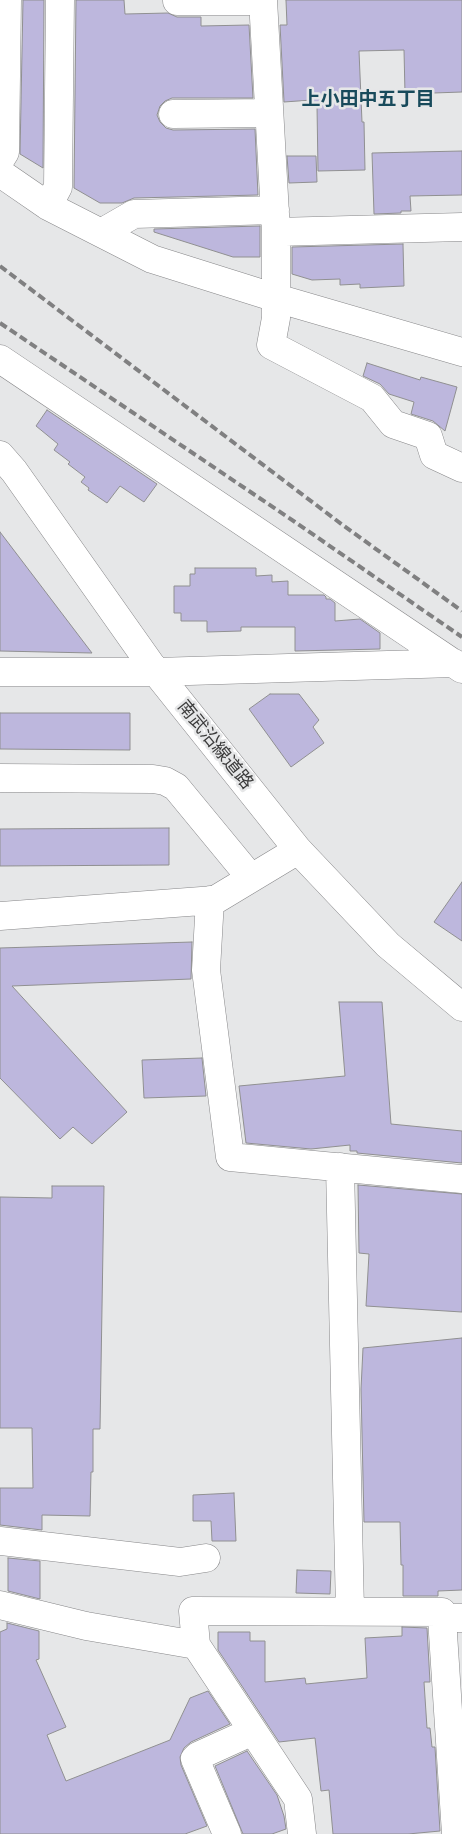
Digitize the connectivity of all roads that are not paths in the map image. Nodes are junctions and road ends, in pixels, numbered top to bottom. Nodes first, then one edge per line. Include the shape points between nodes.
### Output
1 (7, 0) edge
2 (60, 0) edge
3 (177, 1) dead end
4 (263, 1) edge
5 (269, 112) junction
6 (173, 114) dead end
7 (0, 160) edge
8 (0, 173) edge
9 (48, 206) junction
10 (275, 221) junction
11 (462, 227) edge
12 (101, 233) junction
13 (276, 298) junction
14 (462, 352) edge
15 (0, 359) edge
16 (0, 455) edge
17 (462, 468) edge
18 (458, 666) edge
19 (0, 672) edge
20 (156, 672) junction
21 (0, 778) edge
22 (298, 850) junction
23 (251, 878) junction
24 (210, 900) junction
25 (0, 916) edge
26 (462, 1008) edge
27 (340, 1167) junction
28 (462, 1179) edge
29 (0, 1541) edge
30 (206, 1558) dead end
31 (0, 1605) edge
32 (350, 1611) junction
33 (452, 1618) edge
34 (196, 1645) junction
35 (253, 1731) junction
36 (227, 1834) edge
37 (302, 1834) edge
38 (456, 1834) edge

1 - 7 street via 5,152
2 - 9 street via 58,187
3 - 4 street
4 - 5 street
5 - 6 street
5 - 10 street
8 - 9 street
9 - 12 street
10 - 11 street
10 - 12 street via 134,214
10 - 13 street
12 - 13 street via 152,259
13 - 14 street
13 - 17 street via 272,345 372,398 393,424 428,436 434,455
15 - 18 street
16 - 20 street, 南武沿線道路
18 - 20 street
19 - 20 street
20 - 22 street, 南武沿線道路
21 - 23 street via 165,781 176,787
22 - 23 street
22 - 26 street, 南武沿線道路 via 388,945
23 - 24 street
24 - 25 street
24 - 27 street via 206,970 230,1157
27 - 28 street
27 - 32 street
29 - 30 street via 180,1562
31 - 34 street via 86,1626
32 - 33 street via 442,1612
32 - 34 street via 193,1611
33 - 38 street
34 - 35 street
35 - 36 street via 195,1759
35 - 37 street via 298,1799

